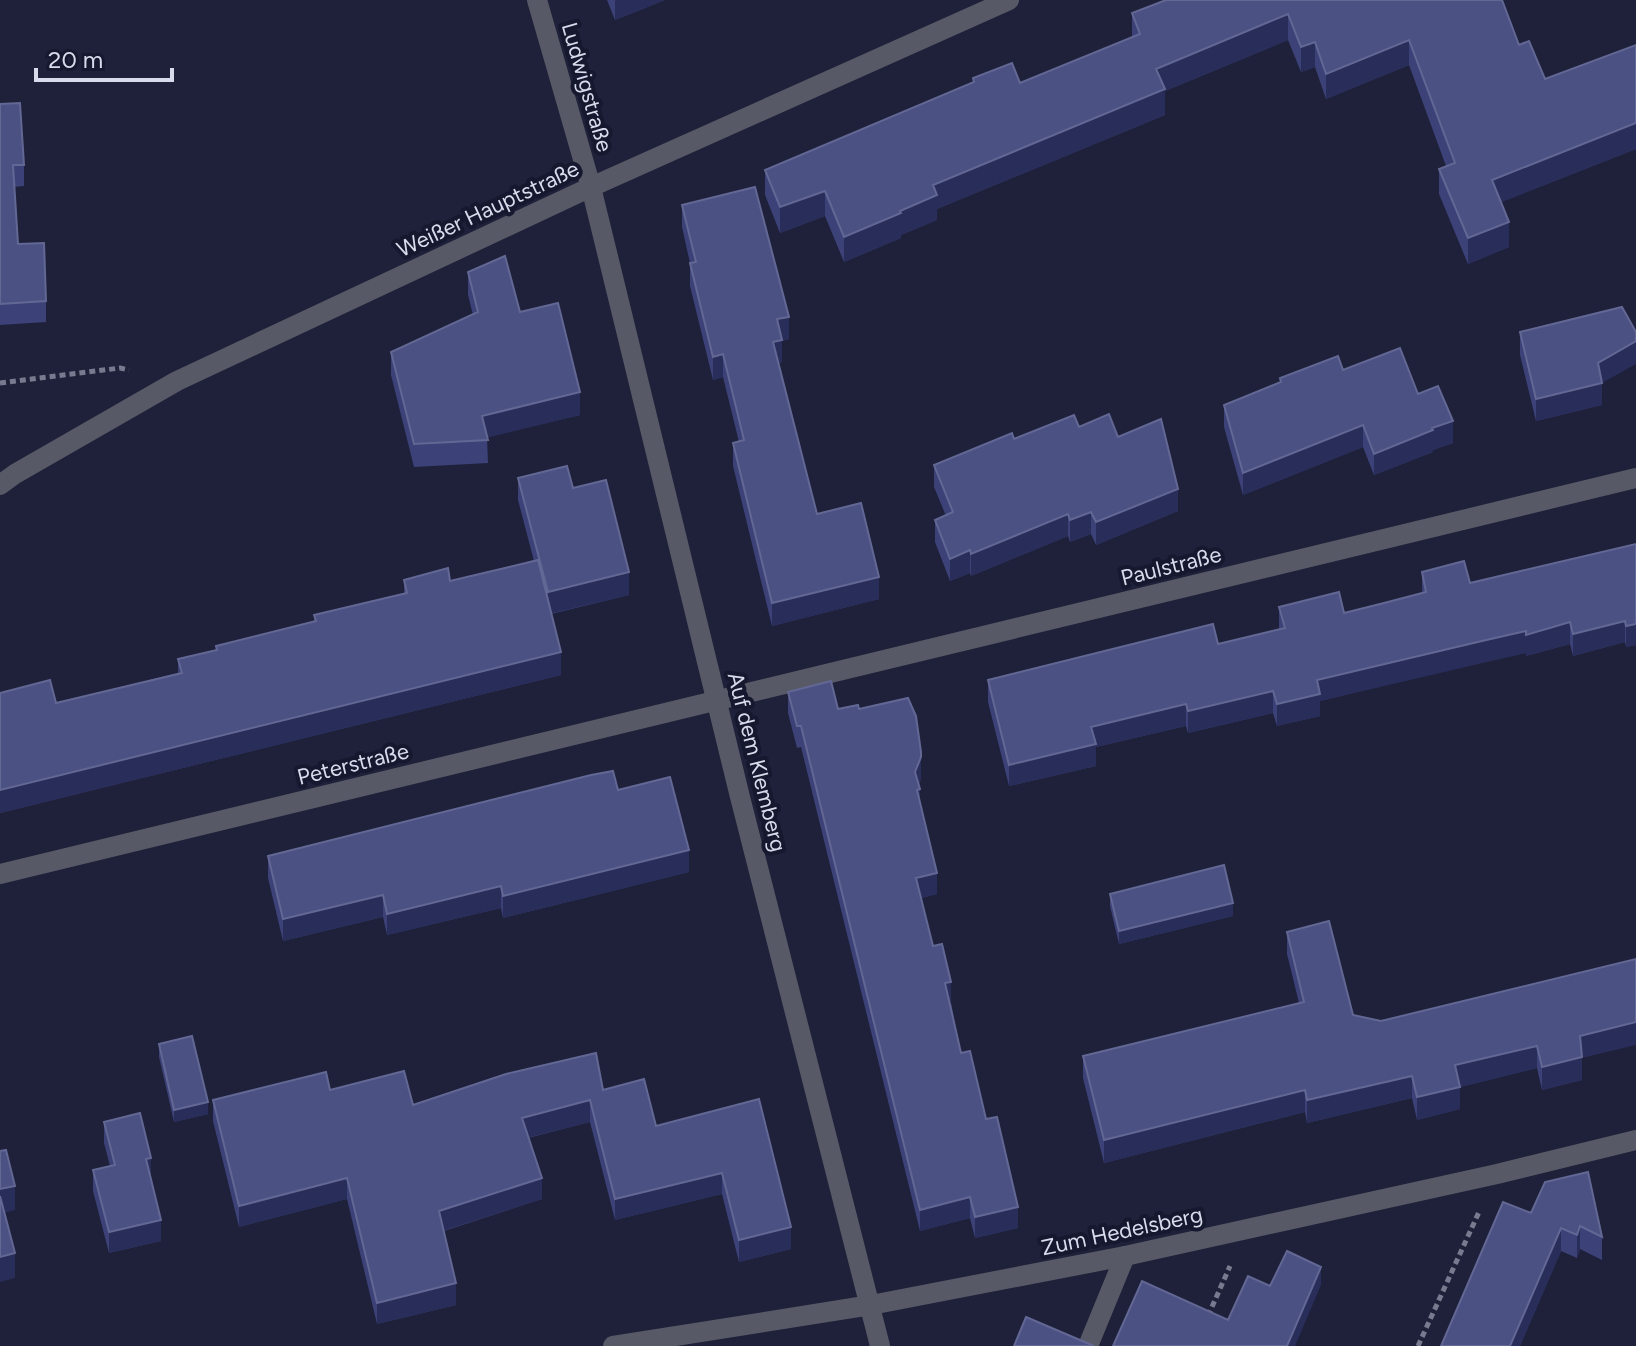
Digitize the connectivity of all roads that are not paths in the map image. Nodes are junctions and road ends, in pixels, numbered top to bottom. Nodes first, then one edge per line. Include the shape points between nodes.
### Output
1 (537, 0) edge
2 (1009, 0) edge
3 (591, 187) junction
4 (1636, 478) edge
5 (0, 485) edge
6 (717, 701) junction
7 (0, 874) edge
8 (1636, 1140) edge
9 (1125, 1256) junction
10 (871, 1305) junction
11 (613, 1346) edge
12 (880, 1346) edge
13 (1088, 1346) edge

1 - 3 street, Ludwigstraße
2 - 3 street, Weißer Hauptstraße
3 - 5 street, Weißer Hauptstraße via 177,381
3 - 6 street, Auf dem Klemberg
4 - 6 street, Paulstraße
6 - 7 street, Peterstraße
6 - 10 street, Auf dem Klemberg
8 - 9 street, Zum Hedelsberg
9 - 10 street, Zum Hedelsberg
9 - 13 street
10 - 11 street, Zum Hedelsberg
10 - 12 street, Auf dem Klemberg

